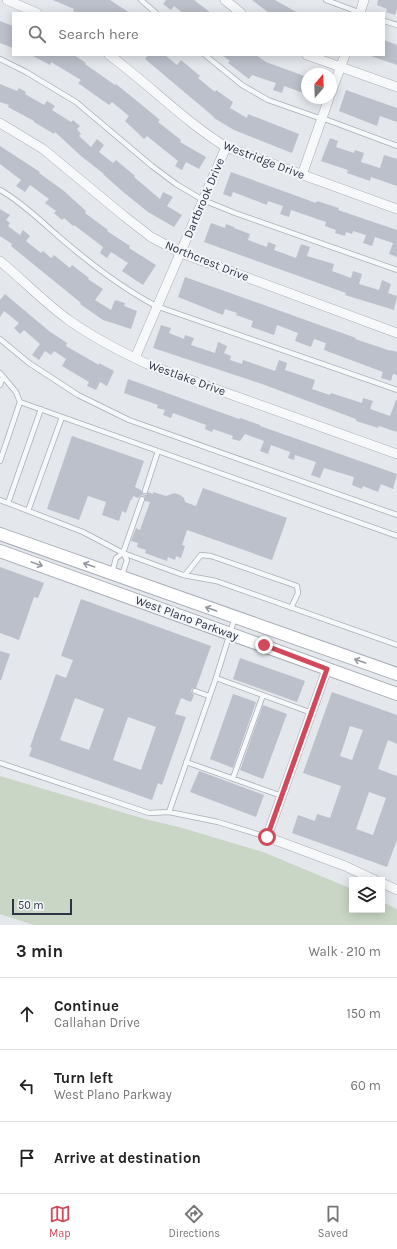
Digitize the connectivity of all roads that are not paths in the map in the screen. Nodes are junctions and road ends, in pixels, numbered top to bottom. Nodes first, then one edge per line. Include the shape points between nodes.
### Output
1 (7, 0) edge
2 (141, 0) edge
3 (225, 0) edge
4 (326, 0) edge
5 (364, 0) edge
6 (35, 12) edge
7 (155, 12) edge
8 (239, 12) edge
9 (357, 12) edge
10 (360, 12) edge
11 (385, 21) edge
12 (397, 25) edge
13 (110, 56) edge
14 (206, 56) edge
15 (310, 56) edge
16 (345, 56) edge
17 (0, 59) edge
18 (340, 67) junction
19 (337, 76) edge
20 (397, 87) edge
21 (327, 104) edge
22 (322, 119) junction
23 (0, 123) edge
24 (397, 146) edge
25 (226, 147) junction
26 (302, 176) junction
27 (0, 190) edge
28 (203, 200) junction
29 (397, 209) edge
30 (181, 253) junction
31 (0, 261) edge
32 (397, 270) edge
33 (156, 306) junction
34 (397, 333) edge
35 (0, 339) edge
36 (135, 358) junction
37 (2, 375) edge
38 (0, 385) edge
39 (397, 390) edge
40 (20, 402) junction
41 (41, 409) junction
42 (62, 417) junction
43 (158, 451) junction
44 (397, 454) edge
45 (0, 461) edge
46 (145, 491) dead end
47 (142, 499) dead end
48 (0, 500) edge
49 (8, 503) junction
50 (28, 511) junction
51 (397, 515) edge
52 (0, 534) edge
53 (397, 536) edge
54 (0, 551) edge
55 (123, 553) junction
56 (117, 575) junction
57 (185, 575) junction
58 (114, 591) junction
59 (291, 608) junction
60 (235, 617) junction
61 (230, 633) junction
62 (397, 645) edge
63 (327, 669) junction
64 (397, 674) edge
65 (216, 678) junction
66 (195, 691) dead end
67 (397, 694) edge
68 (263, 695) junction
69 (209, 696) junction
70 (312, 713) junction
71 (186, 762) junction
72 (0, 763) edge
73 (233, 778) junction
74 (282, 796) junction
75 (168, 812) junction
76 (267, 837) junction
77 (368, 877) edge
78 (385, 884) edge
79 (397, 890) edge

1 - 6 street
2 - 7 lane
3 - 8 street
4 - 9 lane
5 - 10 street
11 - 12 lane
13 - 25 street, Westridge Drive via 207,136
14 - 22 lane via 242,85 268,100
15 - 18 street
16 - 18 street
17 - 28 lane via 76,102 152,166
18 - 19 street
18 - 20 street
21 - 22 street
22 - 24 lane
22 - 26 street
23 - 30 street, Northcrest Drive via 49,153 151,237
25 - 26 street, Westridge Drive
25 - 28 street, Dartbrook Drive
26 - 29 street, Westridge Drive
27 - 33 lane via 120,285
28 - 30 street, Dartbrook Drive
28 - 32 lane
30 - 33 street, Dartbrook Drive
30 - 34 street, Northcrest Drive
31 - 36 street, Westlake Drive via 70,320
33 - 36 street, Dartbrook Drive
33 - 39 lane
35 - 51 lane via 29,363 78,395 129,420
36 - 44 street, Westlake Drive via 161,370
37 - 38 lane
37 - 40 lane via 16,392
40 - 41 lane
40 - 45 lane
41 - 42 lane
41 - 49 lane
42 - 43 lane
42 - 50 lane
43 - 46 lane
43 - 53 lane
47 - 55 lane
48 - 49 lane
49 - 50 lane
50 - 55 lane via 82,532
56 -> 52 main road, West Plano Parkway
54 -> 58 main road, West Plano Parkway
55 - 56 lane via 116,558 113,569
55 - 56 lane via 127,560 123,572
55 - 57 lane
56 - 58 main road
60 -> 56 main road, West Plano Parkway
57 - 59 lane via 216,581
57 - 59 lane via 201,555 211,556 297,586 298,593
58 - 61 main road, West Plano Parkway
59 - 62 lane
60 - 61 lane
64 -> 60 main road, West Plano Parkway
61 - 63 main road, West Plano Parkway
61 - 65 lane
63 - 67 main road, West Plano Parkway
63 - 70 street
65 - 68 lane
65 - 69 lane
66 - 69 lane
68 - 70 lane
68 - 73 lane
69 - 71 lane
70 - 74 street
71 - 73 lane
71 - 75 lane
72 - 75 lane via 149,813
73 - 74 lane
74 - 76 street
75 - 76 lane via 218,822
76 - 77 street
78 - 79 street

